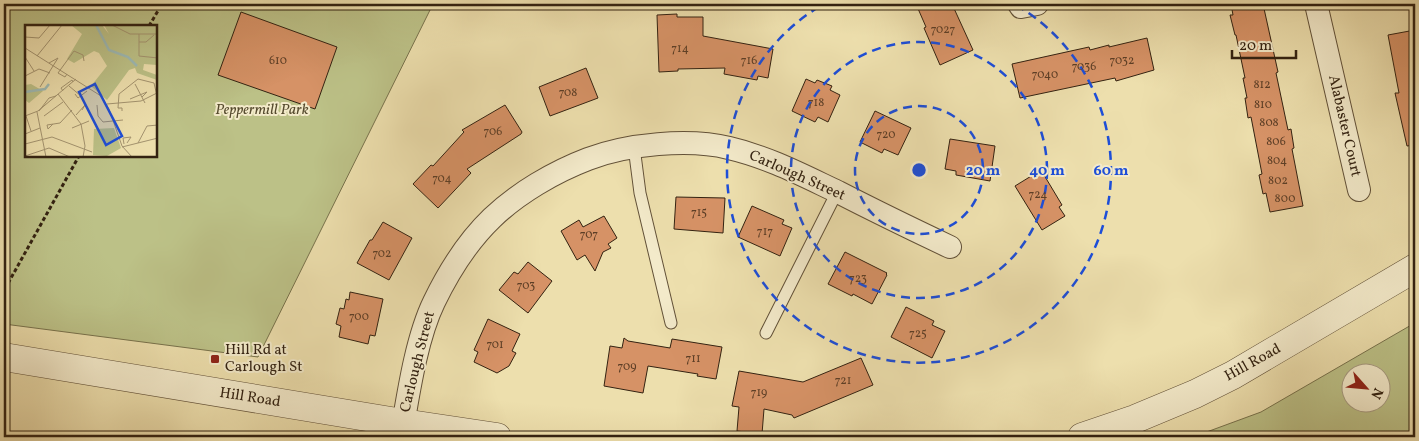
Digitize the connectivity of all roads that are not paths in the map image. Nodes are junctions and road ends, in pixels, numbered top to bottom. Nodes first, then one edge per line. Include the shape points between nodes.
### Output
1 (1019, 4) edge
2 (1037, 4) edge
3 (1316, 4) edge
4 (634, 147) junction
5 (1359, 190) dead end
6 (837, 192) junction
7 (950, 247) dead end
8 (1415, 268) edge
9 (671, 323) dead end
10 (766, 333) dead end
11 (4, 357) edge
12 (402, 430) edge
13 (497, 437) edge
14 (1082, 437) edge

1 - 2 street via 1021,7
3 - 5 street, Alabaster Court
4 - 6 street, Carlough Street via 669,143 728,148 762,157
4 - 9 lane via 640,193
4 - 12 street, Carlough Street via 588,158 559,172 515,199 479,231 455,262 424,326
6 - 7 street, Carlough Street
6 - 10 lane
8 - 14 street, Hill Road via 1233,376 1135,419
11 - 12 street, Hill Road
12 - 13 street, Hill Road

